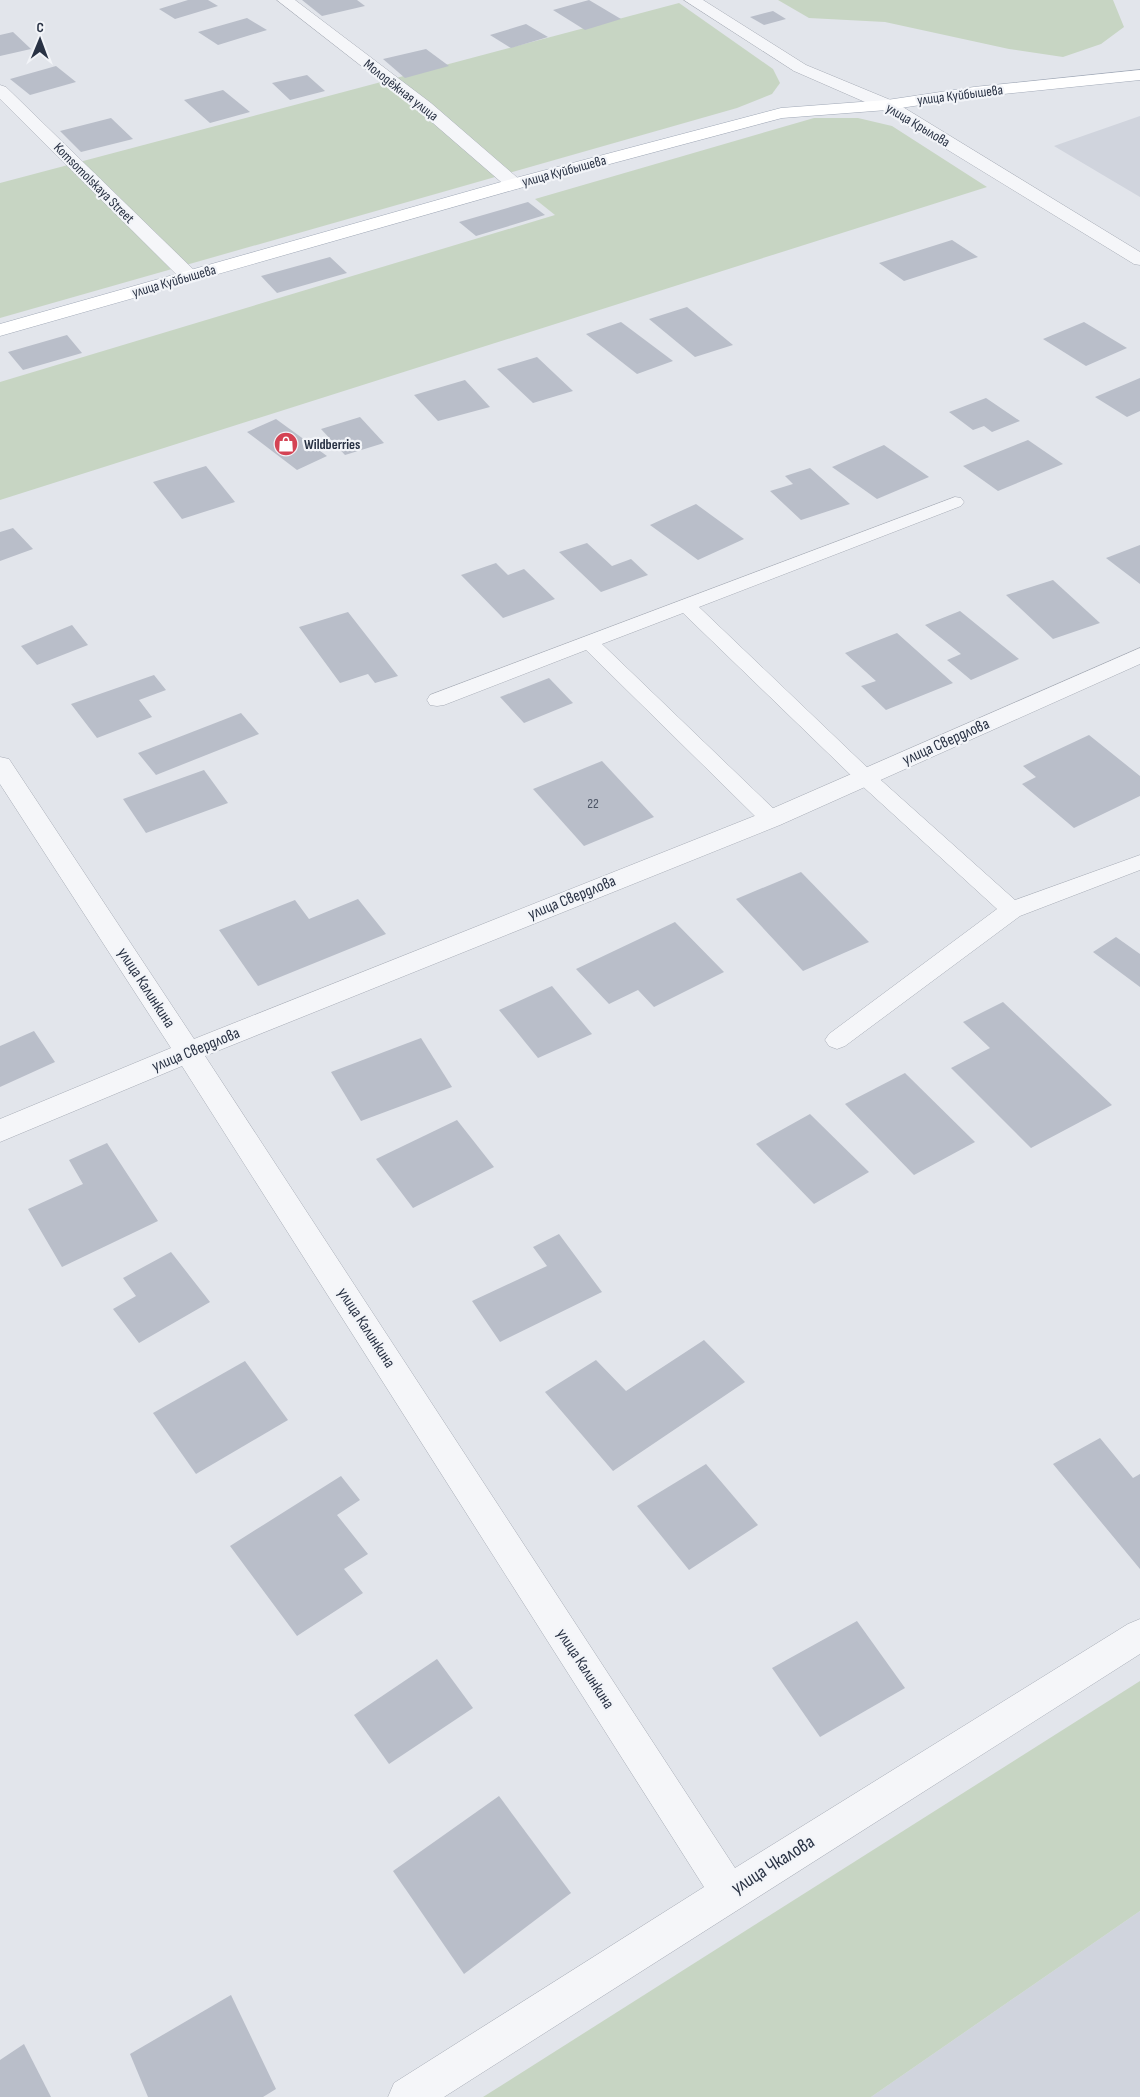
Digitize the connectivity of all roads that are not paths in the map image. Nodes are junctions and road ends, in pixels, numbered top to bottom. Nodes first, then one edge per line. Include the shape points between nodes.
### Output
1 (285, 0) edge
2 (692, 0) edge
3 (1140, 75) edge
4 (0, 90) edge
5 (887, 105) junction
6 (514, 184) junction
7 (1140, 260) edge
8 (189, 276) junction
9 (0, 330) edge
10 (955, 502) dead end
11 (686, 605) junction
12 (589, 642) junction
13 (1140, 655) edge
14 (437, 700) dead end
15 (0, 765) edge
16 (866, 778) junction
17 (771, 818) junction
18 (1140, 862) edge
19 (1012, 910) junction
20 (837, 1040) dead end
21 (188, 1052) junction
22 (0, 1131) edge
23 (1140, 1635) edge
24 (729, 1893) junction
25 (408, 2097) edge

1 - 6 street, Молодёжная улица via 425,107
2 - 5 street, улица Крылова via 800,68
3 - 5 main road, улица Куйбышева via 974,92
4 - 8 street, Komsomolskaya Street
5 - 6 main road, улица Куйбышева via 781,113
5 - 7 street, улица Крылова
6 - 8 main road, улица Куйбышева
8 - 9 main road, улица Куйбышева
10 - 11 lane
11 - 12 lane
11 - 16 lane
12 - 14 lane
12 - 17 lane
13 - 16 street, улица Свердлова
15 - 21 street, улица Калинкина
16 - 17 street, улица Свердлова
16 - 19 lane
17 - 21 street, улица Свердлова
18 - 19 lane
19 - 20 lane
21 - 22 street, улица Свердлова
21 - 24 street, улица Калинкина
23 - 24 street, улица Чкалова
24 - 25 street, улица Чкалова

